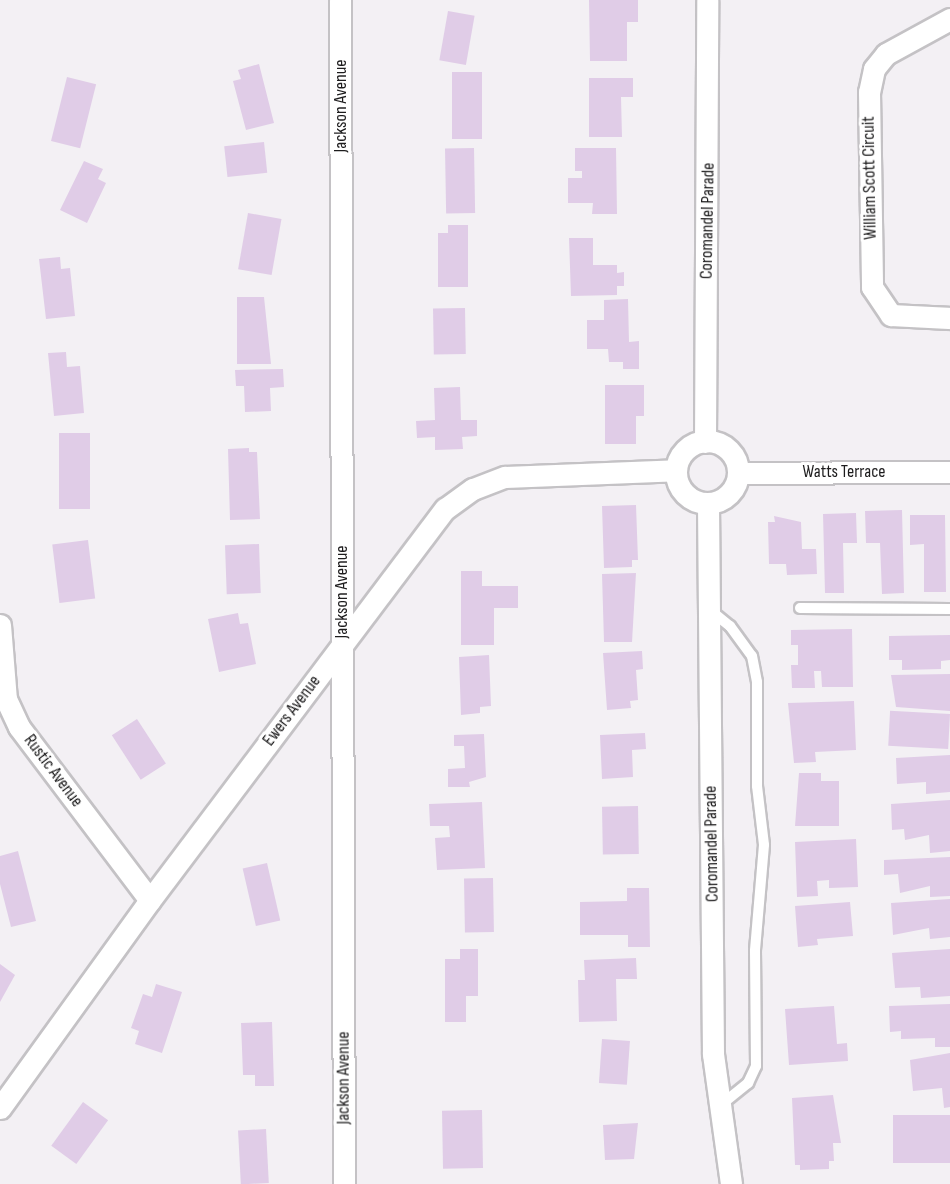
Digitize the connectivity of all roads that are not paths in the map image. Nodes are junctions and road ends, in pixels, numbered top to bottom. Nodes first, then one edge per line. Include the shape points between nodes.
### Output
1 (340, 0) edge
2 (707, 0) edge
3 (950, 19) edge
4 (950, 318) edge
5 (705, 441) junction
6 (676, 470) junction
7 (738, 472) junction
8 (950, 472) edge
9 (708, 504) junction
10 (800, 608) dead end
11 (950, 609) edge
12 (710, 610) junction
13 (0, 625) edge
14 (342, 646) junction
15 (150, 900) junction
16 (721, 1105) junction
17 (0, 1108) edge
18 (344, 1184) edge
19 (731, 1184) edge

1 - 14 street, Jackson Avenue
2 - 5 street, Coromandel Parade
3 - 4 street, William Scott Circuit via 886,54 874,69 870,104 872,287 891,315
5 - 6 street via 682,454
5 - 7 street via 724,447
6 - 9 street via 681,490
6 - 14 street, Ewers Avenue via 505,477 473,489 445,509
7 - 8 street, Watts Terrace
7 - 9 street via 726,497
9 - 12 street, Coromandel Parade
10 - 11 lane
12 - 16 street, Coromandel Parade via 714,1054
12 - 16 lane via 730,626 752,656 757,682 757,786 764,845 755,951 756,1066 748,1083
13 - 15 street, Rustic Avenue via 6,699 19,727
14 - 15 street, Ewers Avenue
14 - 18 street, Jackson Avenue
15 - 17 street, Ewers Avenue
16 - 19 street, Coromandel Parade

